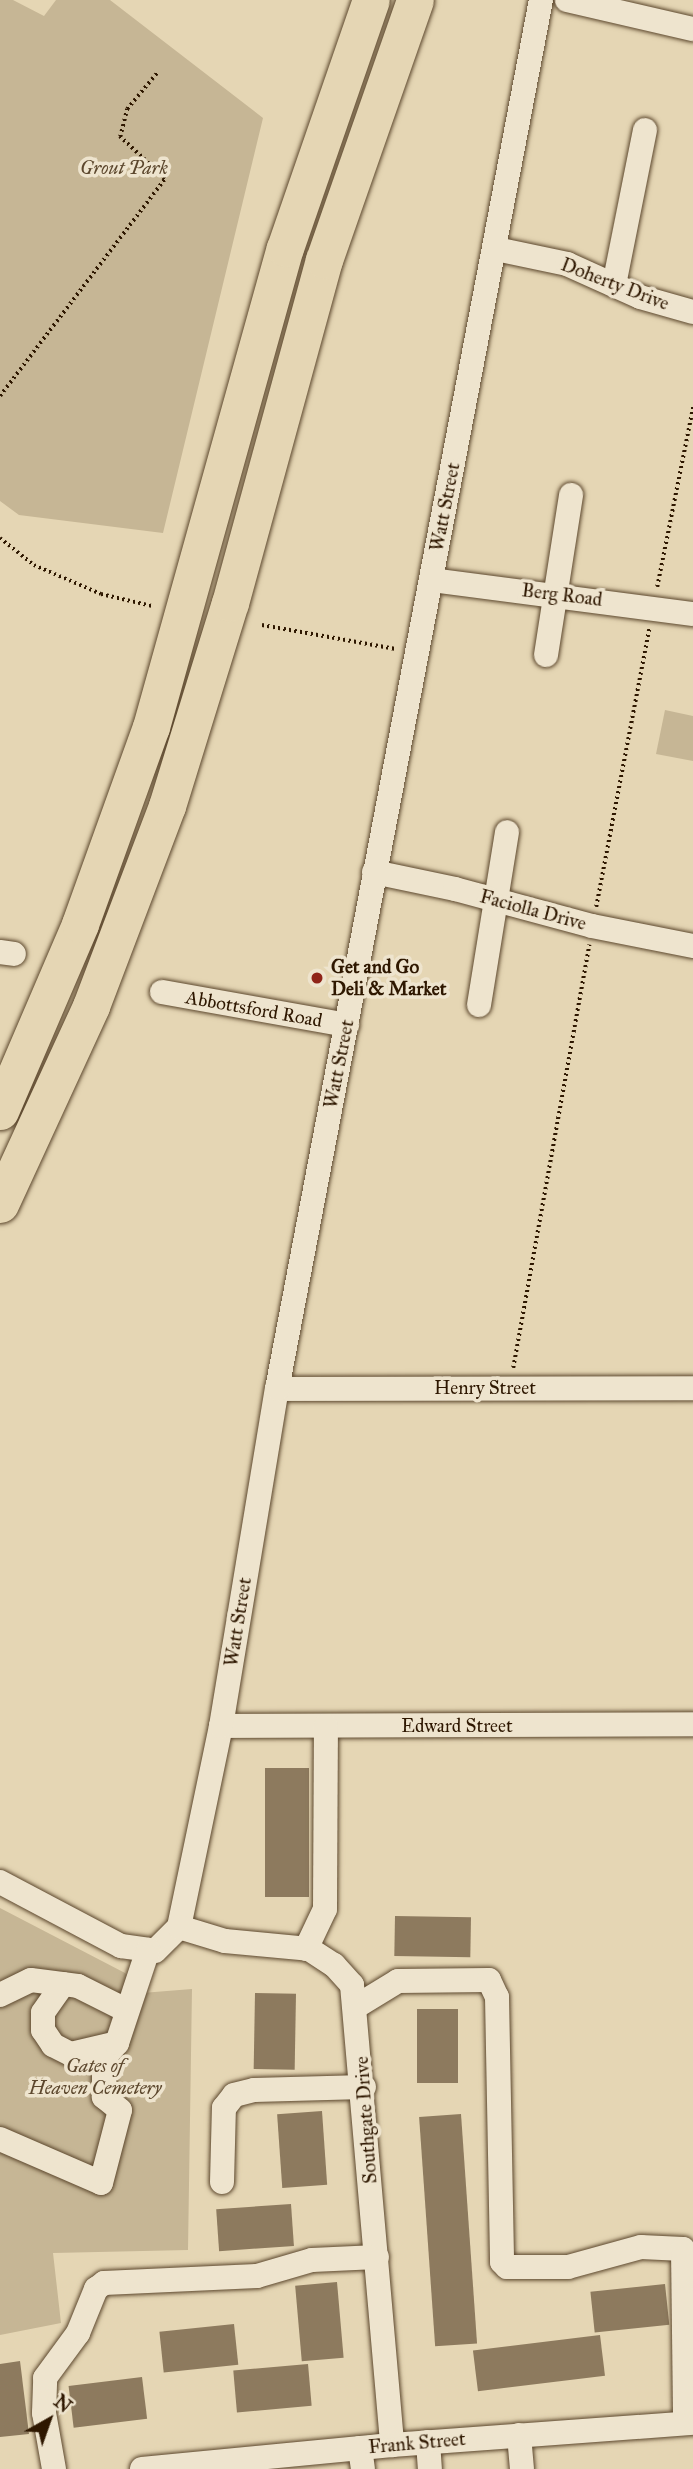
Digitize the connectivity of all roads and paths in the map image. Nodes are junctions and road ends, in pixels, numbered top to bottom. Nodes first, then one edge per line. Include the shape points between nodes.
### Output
1 (371, 0) edge
2 (415, 0) edge
3 (541, 0) edge
4 (567, 0) edge
5 (693, 29) edge
6 (157, 73) dead end
7 (645, 130) dead end
8 (496, 249) junction
9 (614, 285) junction
10 (693, 312) edge
11 (0, 396) edge
12 (693, 407) edge
13 (571, 495) dead end
14 (0, 538) edge
15 (431, 580) junction
16 (553, 594) junction
17 (152, 606) dead end
18 (654, 607) junction
19 (693, 614) edge
20 (262, 625) dead end
21 (415, 653) junction
22 (545, 655) dead end
23 (506, 832) dead end
24 (374, 872) junction
25 (495, 900) junction
26 (592, 926) junction
27 (693, 946) edge
28 (162, 992) dead end
29 (479, 1005) dead end
30 (347, 1026) junction
31 (0, 1111) edge
32 (0, 1204) edge
33 (693, 1388) edge
34 (277, 1389) junction
35 (510, 1390) junction
36 (693, 1724) edge
37 (221, 1726) junction
38 (327, 1726) junction
39 (0, 1882) edge
40 (179, 1927) junction
41 (306, 1949) junction
42 (148, 1950) junction
43 (63, 1984) junction
44 (0, 1995) edge
45 (357, 2006) junction
46 (126, 2010) junction
47 (117, 2043) junction
48 (364, 2087) junction
49 (0, 2139) edge
50 (222, 2182) dead end
51 (688, 2249) edge
52 (377, 2257) junction
53 (689, 2423) edge
54 (519, 2435) junction
55 (428, 2442) junction
56 (392, 2445) junction
57 (362, 2458) edge
58 (54, 2469) edge
59 (142, 2469) edge
60 (430, 2469) edge
61 (522, 2469) edge

1 - 31 highway via 285,248 150,727 80,924
2 - 32 highway via 324,260 230,603 167,806 91,1006
3 - 8 street, Watt Street
4 - 5 street
6 - 11 path via 127,109 120,137 165,179
7 - 9 street
8 - 9 street, Doherty Drive via 567,264
8 - 15 street, Watt Street
9 - 10 street, Doherty Drive
12 - 18 path
13 - 16 street
14 - 17 path via 34,565 101,594
15 - 16 street, Berg Road
15 - 21 street, Watt Street
16 - 18 street, Berg Road
16 - 22 street
18 - 19 street, Berg Road
18 - 26 path
20 - 21 path
21 - 24 street, Watt Street
23 - 25 street
24 - 25 street, Faciolla Drive
24 - 30 street, Watt Street
25 - 26 street, Faciolla Drive
25 - 29 street
26 - 27 street, Faciolla Drive
26 - 35 path
28 - 30 street, Abbottsford Road
30 - 34 street, Watt Street
33 - 35 street, Henry Street
34 - 35 street, Henry Street
34 - 37 street, Watt Street
36 - 38 street, Edward Street
37 - 38 street, Edward Street
37 - 40 street, Watt Street
38 - 41 street via 326,1909
39 - 42 street via 121,1946
40 - 41 street, Southgate Drive via 225,1941
40 - 42 street via 156,1951
41 - 45 street, Southgate Drive via 334,1965 352,1985
42 - 46 street via 143,1976
43 - 44 street via 31,1980
43 - 46 street via 78,1986
43 - 47 street via 43,2013 43,2030 53,2045 71,2054
45 - 48 street, Southgate Drive
45 - 51 street via 398,1980 489,1980 497,1997 500,2255 507,2267 568,2267 641,2247
46 - 47 street
47 - 49 street via 104,2058 104,2097 120,2110 101,2183
48 - 50 street via 254,2090 233,2095 224,2108
48 - 52 street, Southgate Drive
51 - 53 street
52 - 56 street, Southgate Drive
52 - 58 street via 312,2260 257,2276 104,2283 96,2288 78,2333 45,2378 44,2413
53 - 54 street, Frank Street
54 - 55 street, Frank Street
54 - 61 street
55 - 56 street, Frank Street
55 - 60 street
56 - 57 street, Frank Street
57 - 59 street, Frank Street

